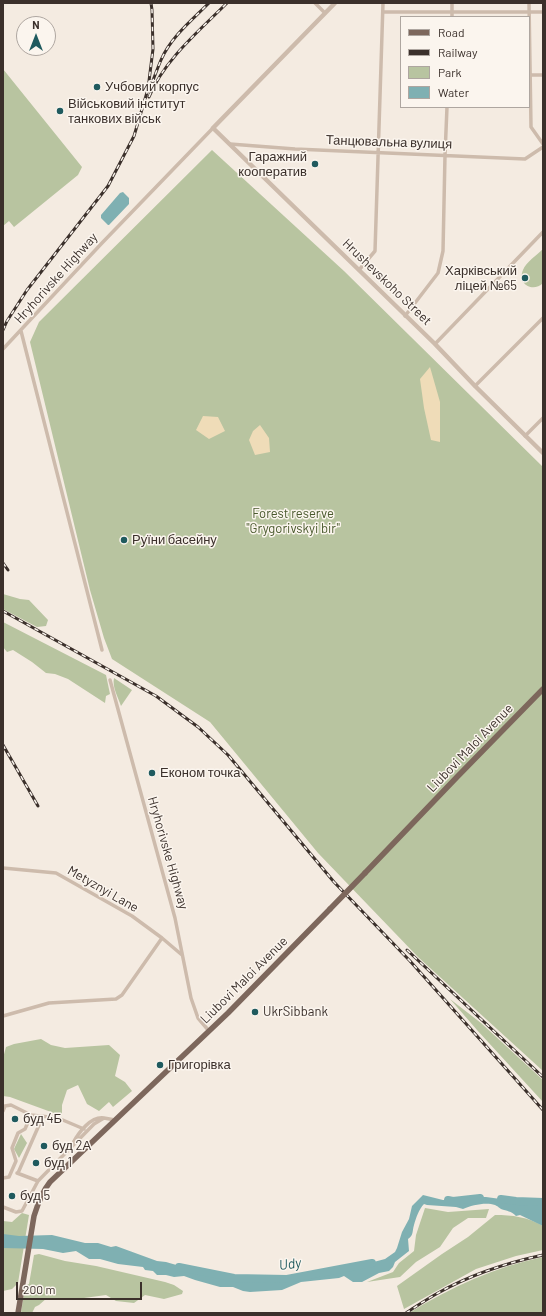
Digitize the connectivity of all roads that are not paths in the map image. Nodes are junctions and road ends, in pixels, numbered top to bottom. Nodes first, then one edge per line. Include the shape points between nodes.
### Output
1 (315, 3) edge
2 (335, 3) edge
3 (383, 3) edge
4 (452, 3) edge
5 (529, 3) edge
6 (383, 12) junction
7 (452, 12) junction
8 (529, 12) junction
9 (543, 12) edge
10 (325, 13) junction
11 (452, 16) edge
12 (529, 16) edge
13 (530, 44) edge
14 (531, 75) junction
15 (543, 75) edge
16 (447, 108) edge
17 (213, 128) junction
18 (230, 144) junction
19 (543, 146) edge
20 (379, 152) junction
21 (444, 155) junction
22 (543, 232) edge
23 (359, 270) junction
24 (406, 316) junction
25 (543, 318) edge
26 (21, 331) junction
27 (435, 344) junction
28 (3, 349) edge
29 (475, 386) junction
30 (543, 418) edge
31 (525, 436) junction
32 (543, 453) edge
33 (102, 650) dead end
34 (110, 680) dead end
35 (543, 689) edge
36 (3, 868) edge
37 (162, 938) junction
38 (182, 955) junction
39 (3, 1016) edge
40 (209, 1030) junction
41 (3, 1111) edge
42 (31, 1115) junction
43 (43, 1116) junction
44 (104, 1118) junction
45 (115, 1120) junction
46 (84, 1129) junction
47 (69, 1149) junction
48 (12, 1171) junction
49 (18, 1173) junction
50 (3, 1178) edge
51 (38, 1181) junction
52 (3, 1207) edge
53 (18, 1313) edge

1 - 10 street
2 - 10 street, Hryhorivske Highway
3 - 6 street
4 - 7 street
5 - 8 street
6 - 7 street
6 - 20 street
7 - 8 street
7 - 11 street
8 - 9 street
8 - 12 street
10 - 17 street, Hryhorivske Highway
13 - 14 street
14 - 15 street
14 - 19 street via 531,127
16 - 21 street
17 - 18 street, Hrushevskoho Street
17 - 26 street, Hryhorivske Highway
18 - 20 street, Танцювальна вулиця
18 - 23 street, Hrushevskoho Street
19 - 21 street, Танцювальна вулиця via 525,159
20 - 21 street, Танцювальна вулиця
20 - 23 street via 375,251
21 - 24 street via 443,251 438,273
22 - 27 street
23 - 24 street, Hrushevskoho Street
24 - 27 street, Hrushevskoho Street
25 - 29 street
26 - 28 street
26 - 33 street, Hryhorivske Highway
27 - 29 street, Hrushevskoho Street
29 - 31 street, Hrushevskoho Street
30 - 31 street
31 - 32 street, Hrushevskoho Street
34 - 38 street, Hryhorivske Highway via 175,918
35 - 40 main road, Liubovi Maloi Avenue, bridge
36 - 37 street, Metyznyi Lane via 56,873 132,916
37 - 38 street, Metyznyi Lane
37 - 39 street via 122,995 116,999 49,1003
38 - 40 street, Hryhorivske Highway via 198,1018
40 - 45 main road, Liubovi Maloi Avenue
41 - 42 street via 5,1106 11,1105
42 - 43 street
42 - 48 street via 25,1129 18,1133 12,1148 16,1161
43 - 46 street via 58,1118
43 - 49 street
44 - 45 street
44 - 46 street via 93,1120
44 - 47 street via 94,1124
45 - 53 main road, Liubovi Maloi Avenue via 50,1182 39,1200
46 - 47 street
47 - 51 street
48 - 49 street
48 - 50 street via 9,1177
49 - 51 street
51 - 52 street via 22,1211 16,1212

